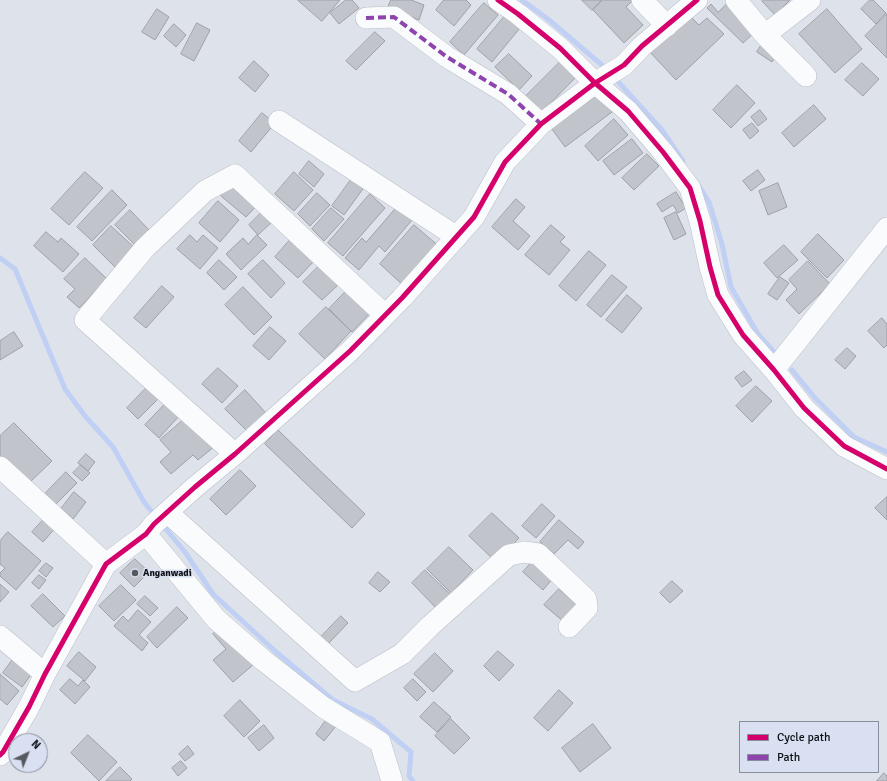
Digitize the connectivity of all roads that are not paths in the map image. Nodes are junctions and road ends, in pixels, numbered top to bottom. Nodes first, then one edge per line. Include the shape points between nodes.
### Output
1 (498, 0) edge
2 (642, 0) edge
3 (697, 0) edge
4 (736, 0) edge
5 (810, 0) edge
6 (366, 18) dead end
7 (667, 26) junction
8 (765, 35) junction
9 (806, 76) dead end
10 (599, 81) junction
11 (279, 121) dead end
12 (541, 124) junction
13 (887, 228) edge
14 (457, 236) junction
15 (385, 314) junction
16 (774, 370) junction
17 (235, 454) junction
18 (0, 467) edge
19 (887, 469) edge
20 (156, 523) junction
21 (106, 564) junction
22 (569, 627) dead end
23 (0, 636) edge
24 (45, 674) junction
25 (0, 755) edge
26 (392, 781) edge

1 - 10 street
2 - 7 street
3 - 7 street
4 - 8 street
5 - 8 street
6 - 12 street via 394,17 447,57 508,94
7 - 10 street via 624,65
8 - 9 street
10 - 12 street
10 - 16 street via 663,152 690,188 718,294 743,335
11 - 14 street
12 - 14 street via 505,162 474,217
13 - 16 street
14 - 15 street
15 - 17 street via 350,351
15 - 17 street via 235,175 205,191 145,248 85,320
16 - 19 street via 804,408 844,446
17 - 20 street via 194,487
18 - 21 street
20 - 21 street
20 - 22 street via 355,681 402,654 509,555 524,552 538,554 586,598 587,608
20 - 26 street via 216,619 323,707 380,742
21 - 24 street
23 - 24 street
24 - 25 street via 29,707

